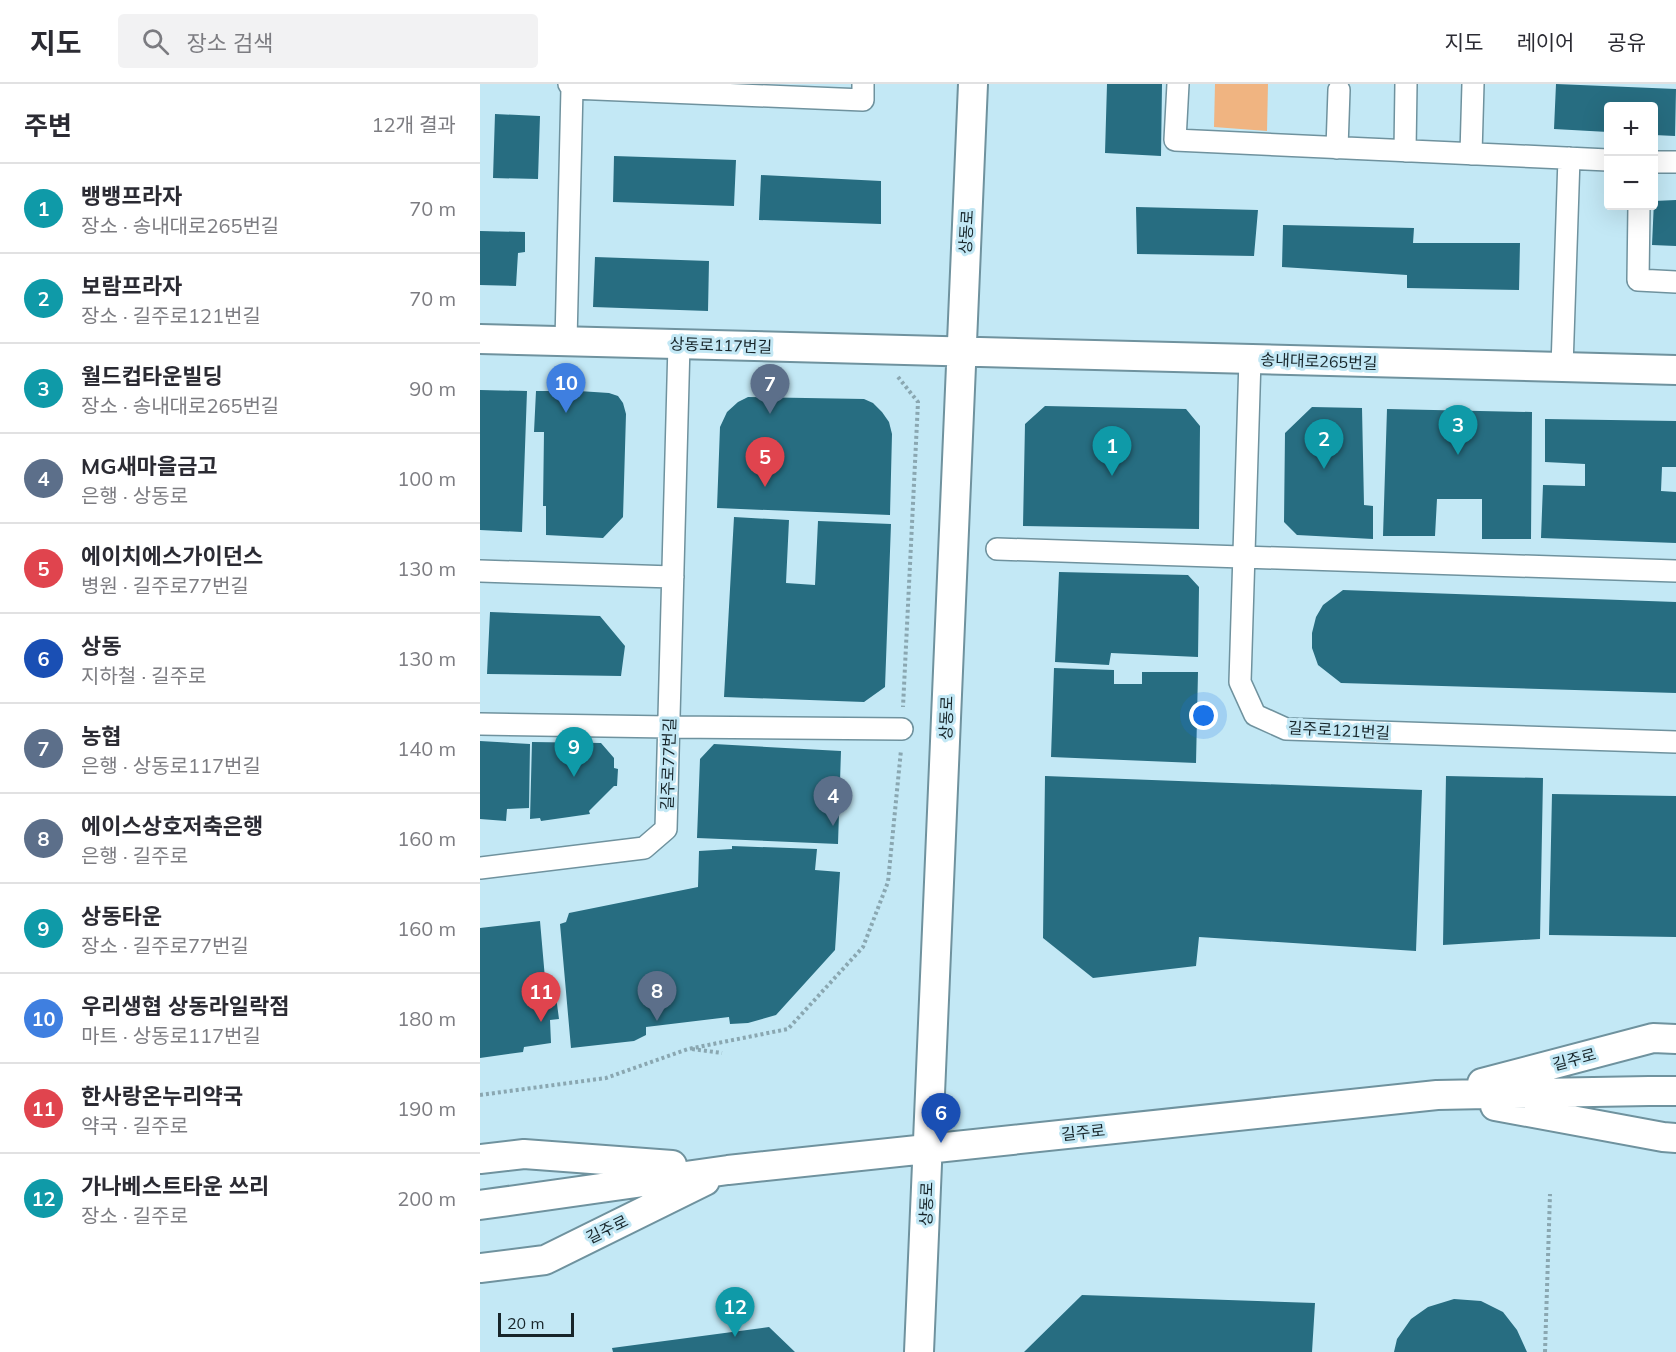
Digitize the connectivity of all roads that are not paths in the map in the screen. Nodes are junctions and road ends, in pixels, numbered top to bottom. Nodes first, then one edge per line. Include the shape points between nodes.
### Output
1 (863, 84) edge
2 (973, 84) edge
3 (1178, 84) edge
4 (1406, 84) edge
5 (1473, 84) edge
6 (570, 86) edge
7 (749, 90) edge
8 (1339, 90) dead end
9 (802, 91) edge
10 (1337, 148) junction
11 (1405, 151) junction
12 (1471, 154) junction
13 (1569, 158) junction
14 (1604, 160) edge
15 (1658, 162) edge
16 (1676, 162) edge
17 (1639, 210) edge
18 (1676, 282) edge
19 (480, 339) edge
20 (566, 341) junction
21 (679, 344) junction
22 (961, 351) junction
23 (1250, 359) junction
24 (1562, 367) junction
25 (1676, 370) edge
26 (997, 549) dead end
27 (1244, 557) junction
28 (480, 571) edge
29 (1676, 571) edge
30 (673, 577) junction
31 (480, 724) edge
32 (669, 728) junction
33 (902, 729) road end
34 (1676, 742) edge
35 (480, 868) edge
36 (1676, 1039) edge
37 (1662, 1091) edge
38 (1437, 1095) junction
39 (1676, 1138) edge
40 (928, 1149) junction
41 (480, 1159) edge
42 (728, 1170) junction
43 (480, 1205) edge
44 (480, 1268) edge
45 (919, 1352) edge

1 - 9 street via 863,100
2 - 22 street, 상동로
3 - 10 street via 1175,140
4 - 11 street
5 - 12 street
6 - 7 street
6 - 20 street
7 - 9 street
8 - 10 street
10 - 11 street
11 - 12 street
12 - 13 street
13 - 14 street
13 - 24 street
15 - 16 street
17 - 18 street via 1638,280
19 - 20 street, 상동로117번길
20 - 21 street, 상동로117번길
21 - 22 street, 상동로117번길
21 - 30 street, 길주로77번길
22 - 23 street, 송내대로265번길
22 - 40 street, 상동로
23 - 24 street, 송내대로265번길
23 - 27 street, 길주로121번길
24 - 25 street, 송내대로265번길
26 - 27 street
27 - 29 street
27 - 34 street, 길주로121번길 via 1240,682 1255,715 1286,729
28 - 30 street
30 - 32 street, 길주로77번길
31 - 32 street
32 - 33 street
32 - 35 street, 길주로77번길 via 666,829 644,848
36 - 38 street, 길주로 via 1653,1038
37 - 38 street, 길주로
38 - 39 street, 길주로
38 - 40 street, 길주로
40 - 42 street, 길주로
40 - 45 street, 상동로
41 - 42 street, 길주로 via 524,1154
42 - 43 street, 길주로
42 - 44 street, 길주로 via 545,1260

